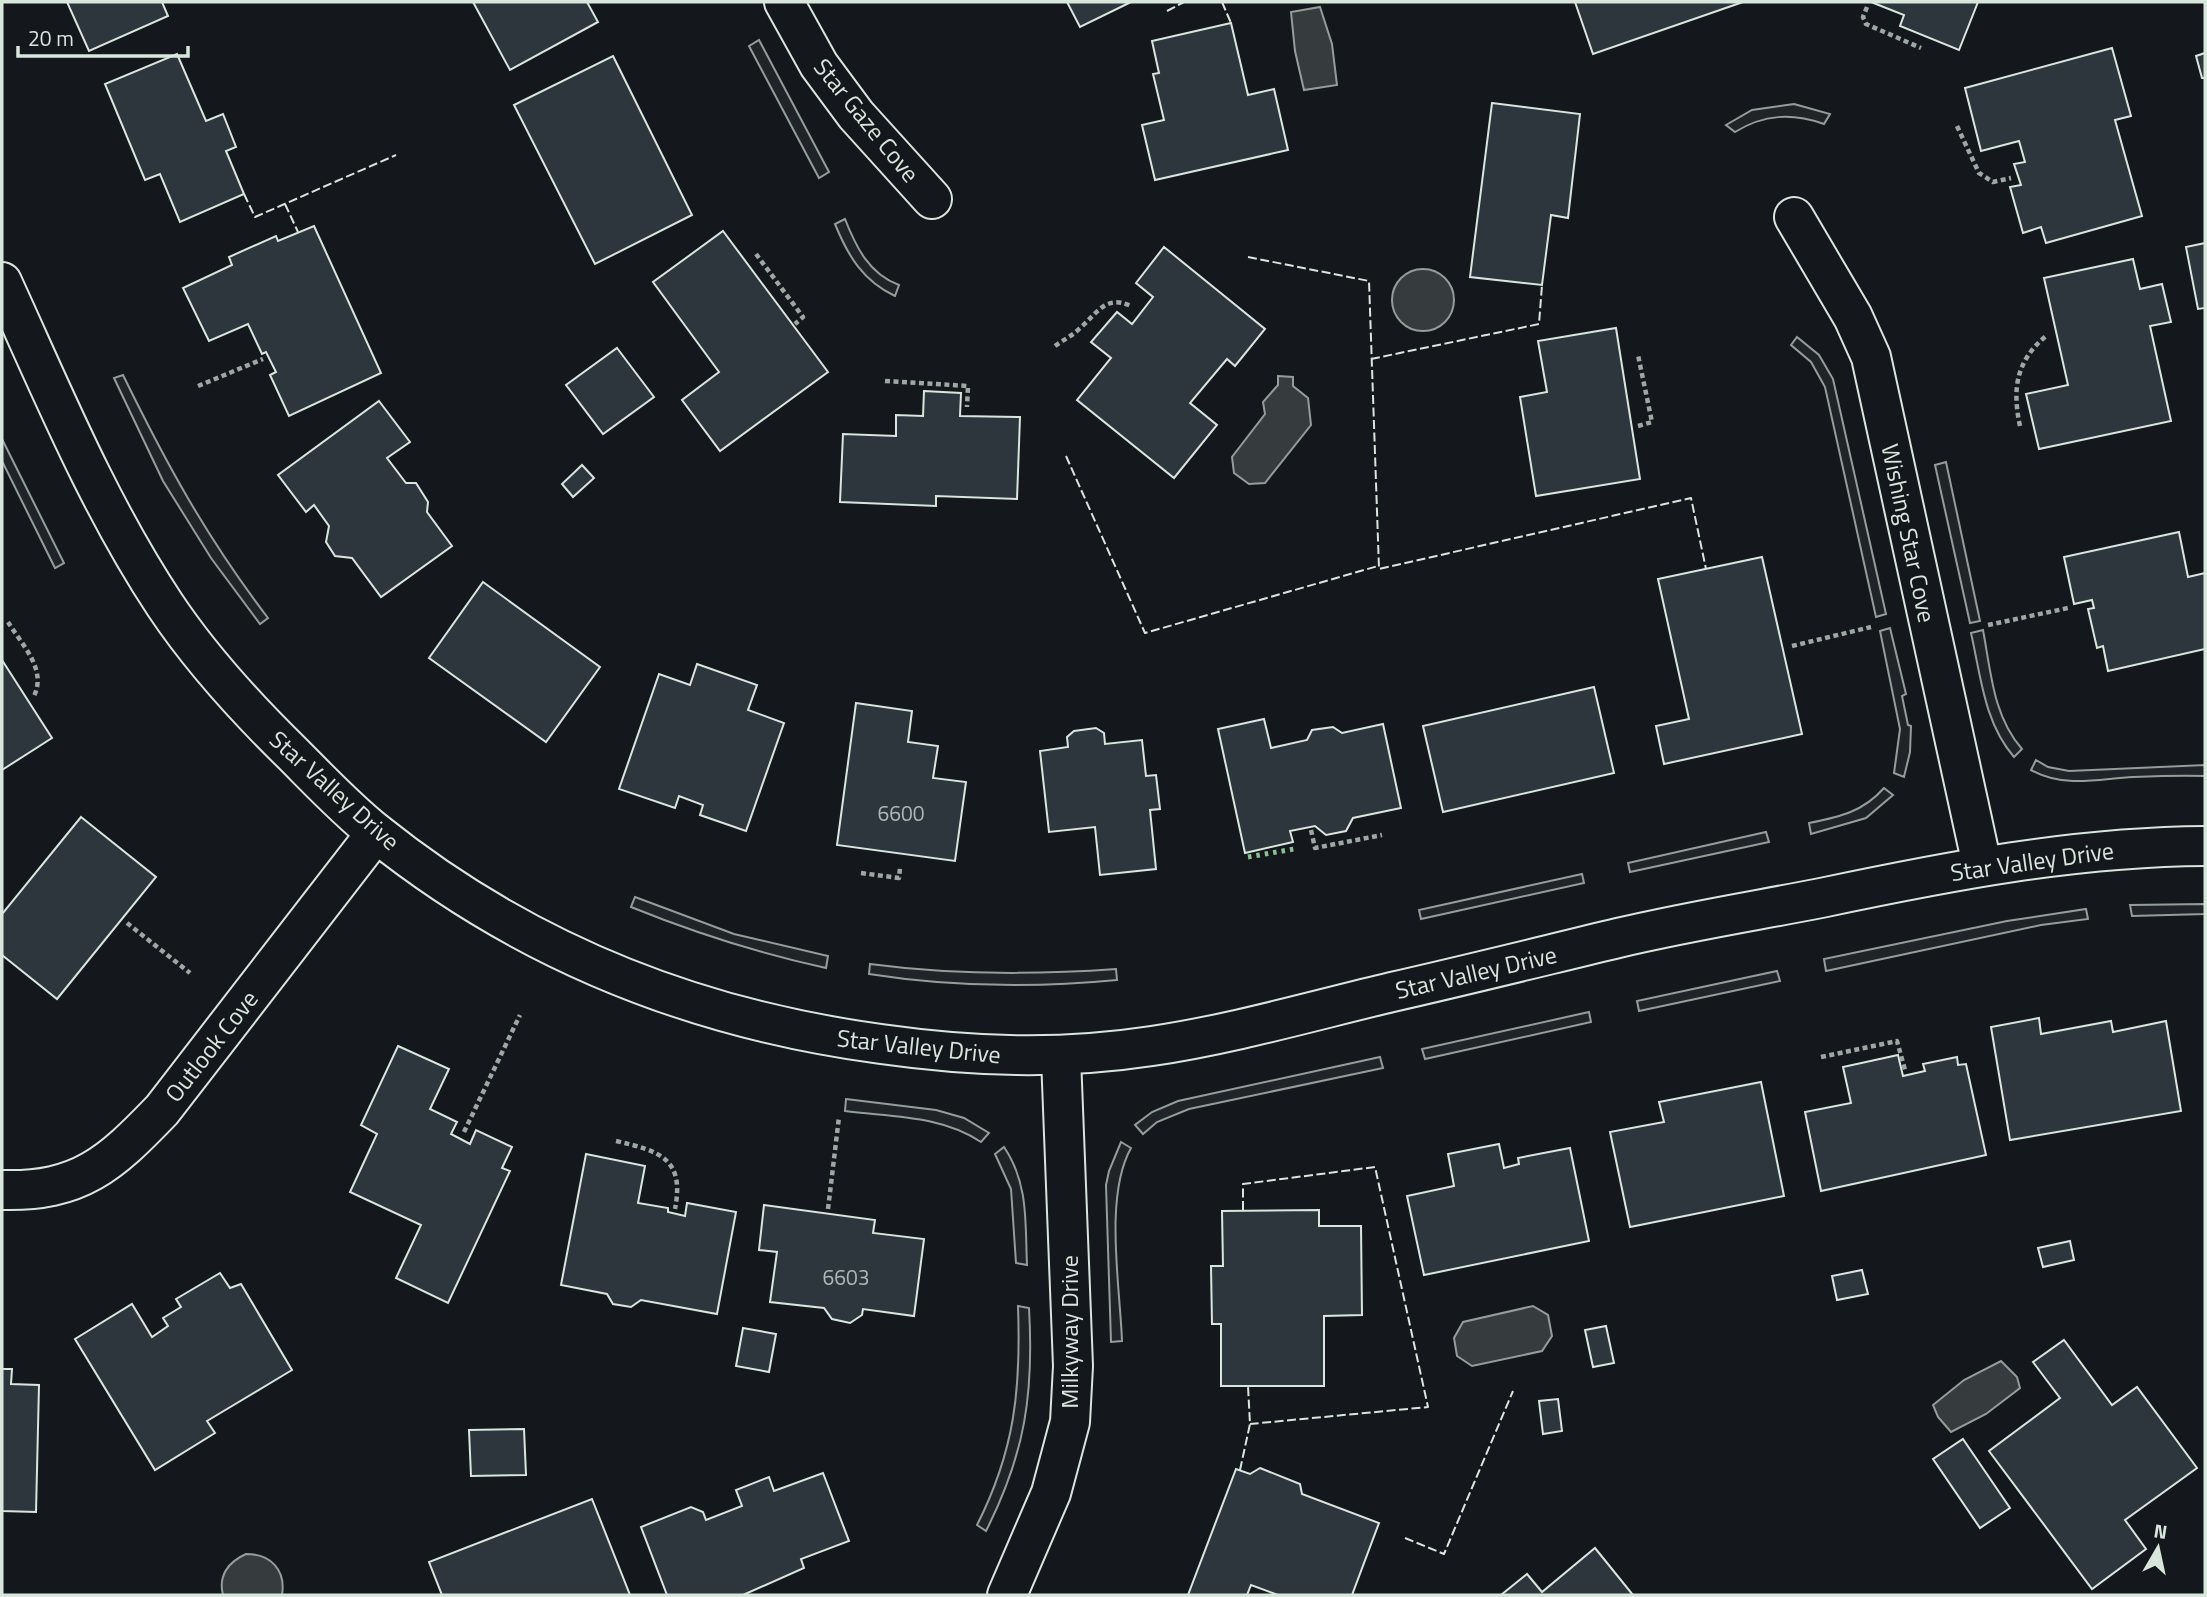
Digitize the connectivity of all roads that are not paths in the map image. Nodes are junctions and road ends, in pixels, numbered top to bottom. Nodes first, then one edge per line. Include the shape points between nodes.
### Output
1 (785, 2) edge
2 (932, 199) dead end
3 (1794, 218) dead end
4 (2, 282) edge
5 (376, 833) junction
6 (2205, 846) edge
7 (1982, 865) junction
8 (1061, 1056) junction
9 (2, 1190) edge
10 (1007, 1595) edge

1 - 2 street, Star Gaze Cove via 819,65 848,105
3 - 7 street, Wishing Star Cove via 1853,317 1871,357
4 - 5 street, Star Valley Drive via 94,484 166,607 229,689
5 - 8 street, Star Valley Drive via 466,898 526,933 660,993 729,1015 834,1038 963,1055
5 - 9 street, Outlook Cove via 162,1110 125,1148 86,1177 36,1191
6 - 7 street, Star Valley Drive via 2102,849
7 - 8 street, Star Valley Drive via 1619,938 1240,1030
8 - 10 street, Milkyway Drive via 1073,1366 1069,1422 1051,1493

